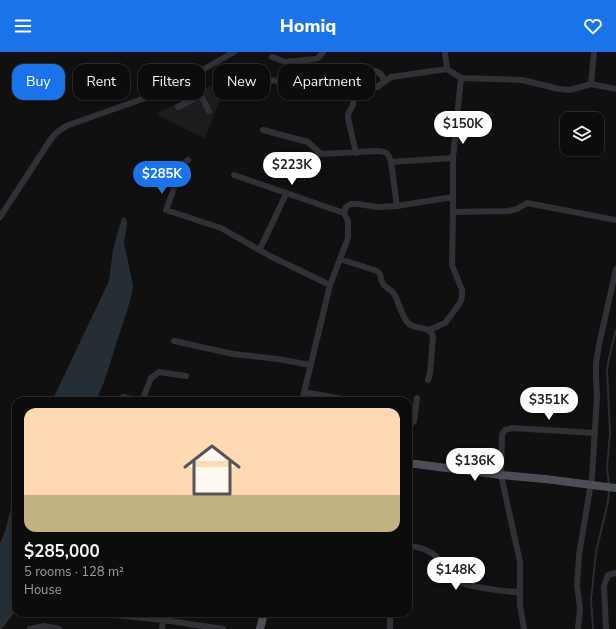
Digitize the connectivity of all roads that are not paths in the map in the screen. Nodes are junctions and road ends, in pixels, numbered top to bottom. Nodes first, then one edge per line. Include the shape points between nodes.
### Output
1 (234, 52) edge
2 (322, 52) edge
3 (445, 52) edge
4 (594, 52) edge
5 (272, 57) dead end
6 (290, 62) junction
7 (205, 68) edge
8 (447, 69) junction
9 (375, 71) edge
10 (461, 78) junction
11 (270, 80) edge
12 (384, 82) junction
13 (591, 84) junction
14 (616, 88) edge
15 (138, 100) edge
16 (191, 100) edge
17 (204, 100) edge
18 (178, 107) dead end
19 (209, 111) dead end
20 (263, 130) dead end
21 (356, 153) junction
22 (453, 158) junction
23 (188, 160) dead end
24 (391, 162) junction
25 (234, 175) dead end
26 (286, 194) junction
27 (453, 197) junction
28 (397, 206) junction
29 (454, 212) junction
30 (344, 213) junction
31 (0, 217) edge
32 (616, 220) edge
33 (260, 250) junction
34 (340, 259) junction
35 (616, 268) edge
36 (330, 285) junction
37 (429, 330) junction
38 (174, 341) dead end
39 (310, 366) junction
40 (186, 376) dead end
41 (428, 380) dead end
42 (304, 392) junction
43 (144, 397) edge
44 (303, 397) edge
45 (331, 397) edge
46 (417, 398) dead end
47 (412, 424) edge
48 (596, 433) junction
49 (412, 464) edge
50 (501, 475) junction
51 (616, 488) edge
52 (412, 547) edge
53 (616, 573) edge
54 (520, 592) junction
55 (134, 617) edge
56 (163, 617) edge
57 (263, 617) edge
58 (390, 617) edge
59 (163, 620) junction
60 (30, 629) edge
61 (59, 629) edge
62 (162, 629) edge
63 (223, 629) edge
64 (260, 629) edge
65 (390, 629) edge
66 (524, 629) edge
67 (578, 629) edge
68 (606, 629) edge

1 - 7 street
2 - 6 street via 315,59
3 - 8 street
4 - 13 street
5 - 6 street
6 - 11 street via 285,80
8 - 10 street
8 - 12 street via 391,77
9 - 12 street via 381,74
10 - 13 street via 522,80 570,90
10 - 22 street
12 - 21 street via 377,87 354,94 354,105 348,114
13 - 14 street
15 - 31 street via 60,129
16 - 18 street
17 - 19 street
20 - 21 street via 308,142 321,154
21 - 24 street via 384,152 389,155
22 - 24 street
22 - 27 street
23 - 33 street via 183,164 166,210 222,228
24 - 28 street
25 - 26 street
26 - 30 street
26 - 33 street
27 - 28 street
27 - 29 street
28 - 30 street via 377,208 351,204 346,207
29 - 32 street via 509,211 527,203
29 - 37 street via 452,265 462,290 462,297 446,323
30 - 34 street via 348,221 348,238
33 - 36 street
34 - 36 street
34 - 37 street via 377,271 384,287 395,295 406,321 410,325
35 - 48 street via 596,363
36 - 39 street
37 - 41 street via 433,337
38 - 39 street via 233,354
39 - 42 street
40 - 43 street via 159,372 151,378
42 - 44 street
42 - 45 street
46 - 47 street via 415,420
48 - 50 street via 512,428 505,430 502,435
48 - 67 street via 592,477 579,555
49 - 50 main road
50 - 51 main road, bridge
50 - 54 street via 520,562
52 - 54 street via 435,554 450,579 470,586
53 - 68 street via 608,575 604,586
54 - 66 street
55 - 59 street
56 - 59 street
57 - 64 main road
58 - 65 street
59 - 62 street
59 - 63 street
60 - 61 street via 44,626

